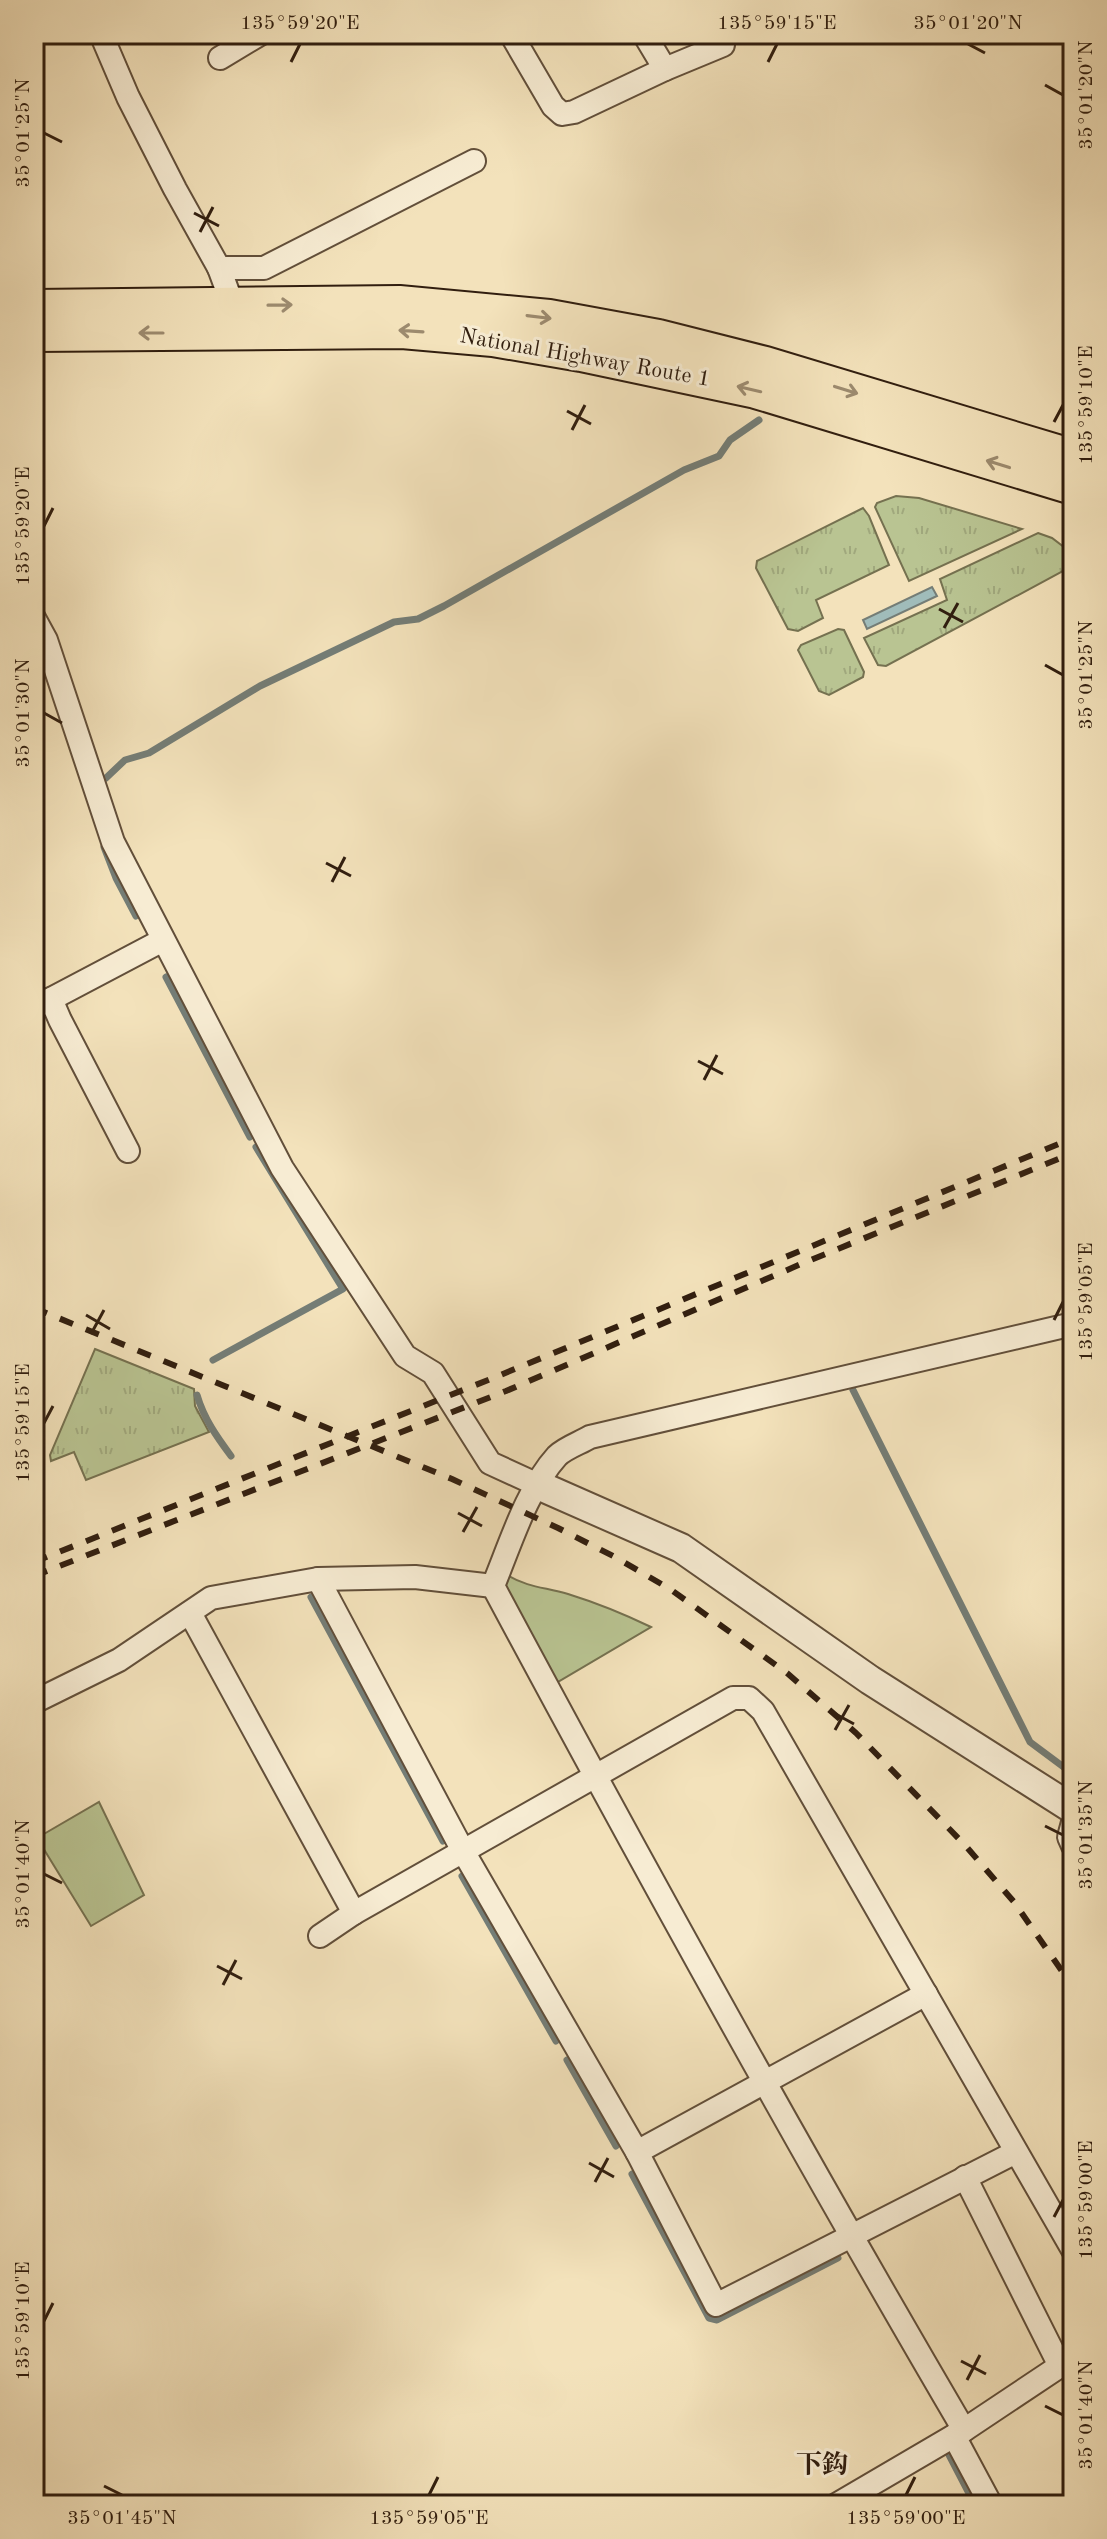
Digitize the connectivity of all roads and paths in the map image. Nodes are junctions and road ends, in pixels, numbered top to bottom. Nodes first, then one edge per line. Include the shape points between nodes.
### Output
1 (101, 34) edge
2 (260, 34) edge
3 (511, 34) edge
4 (644, 34) edge
5 (723, 45) dead end
6 (220, 58) dead end
7 (665, 69) junction
8 (474, 161) dead end
9 (219, 268) junction
10 (34, 308) edge
11 (238, 319) junction
12 (34, 333) edge
13 (1073, 458) edge
14 (1073, 486) edge
15 (34, 618) edge
16 (163, 940) junction
17 (43, 1004) edge
18 (128, 1151) dead end
19 (1073, 1324) edge
20 (538, 1485) junction
21 (318, 1579) junction
22 (493, 1586) junction
23 (190, 1613) junction
24 (34, 1702) edge
25 (595, 1777) junction
26 (1073, 1809) edge
27 (1073, 1822) edge
28 (1073, 1846) edge
29 (463, 1851) junction
30 (354, 1913) junction
31 (320, 1936) dead end
32 (926, 1994) junction
33 (765, 2081) junction
34 (637, 2152) junction
35 (1016, 2152) junction
36 (965, 2177) junction
37 (850, 2237) junction
38 (1073, 2250) edge
39 (1067, 2362) edge
40 (959, 2433) junction
41 (836, 2505) edge
42 (991, 2505) edge

1 - 9 street via 128,97
2 - 6 street
3 - 7 street via 562,114
4 - 7 street
5 - 7 street
8 - 9 street via 264,268
9 - 11 street
10 - 11 highway, National Highway Route 1
11 -> 12 highway, National Highway Route 1
11 -> 13 highway, National Highway Route 1 via 399,304 549,318 765,365
14 -> 11 highway, National Highway Route 1 via 756,390 581,353 493,338
15 - 16 street via 113,842
16 - 17 street
16 - 20 street via 282,1168 405,1356 433,1373 490,1463
17 - 18 street via 60,1020
19 - 20 street via 590,1437 559,1455
20 - 22 street
20 - 26 street via 681,1548 870,1680
21 - 22 street via 415,1577
21 - 23 street via 211,1598
21 - 29 street
22 - 25 street
23 - 24 street via 119,1660
23 - 30 street
25 - 29 street
25 - 32 street via 733,1698 749,1698 763,1711
25 - 33 street
27 - 28 street
29 - 30 street
29 - 34 street
30 - 31 street
32 - 33 street
32 - 35 street
33 - 34 street
33 - 37 street
34 - 37 street via 716,2305
35 - 36 street
35 - 38 street
36 - 37 street
36 - 39 street
37 - 40 street
39 - 40 street
40 - 41 street
40 - 42 street

